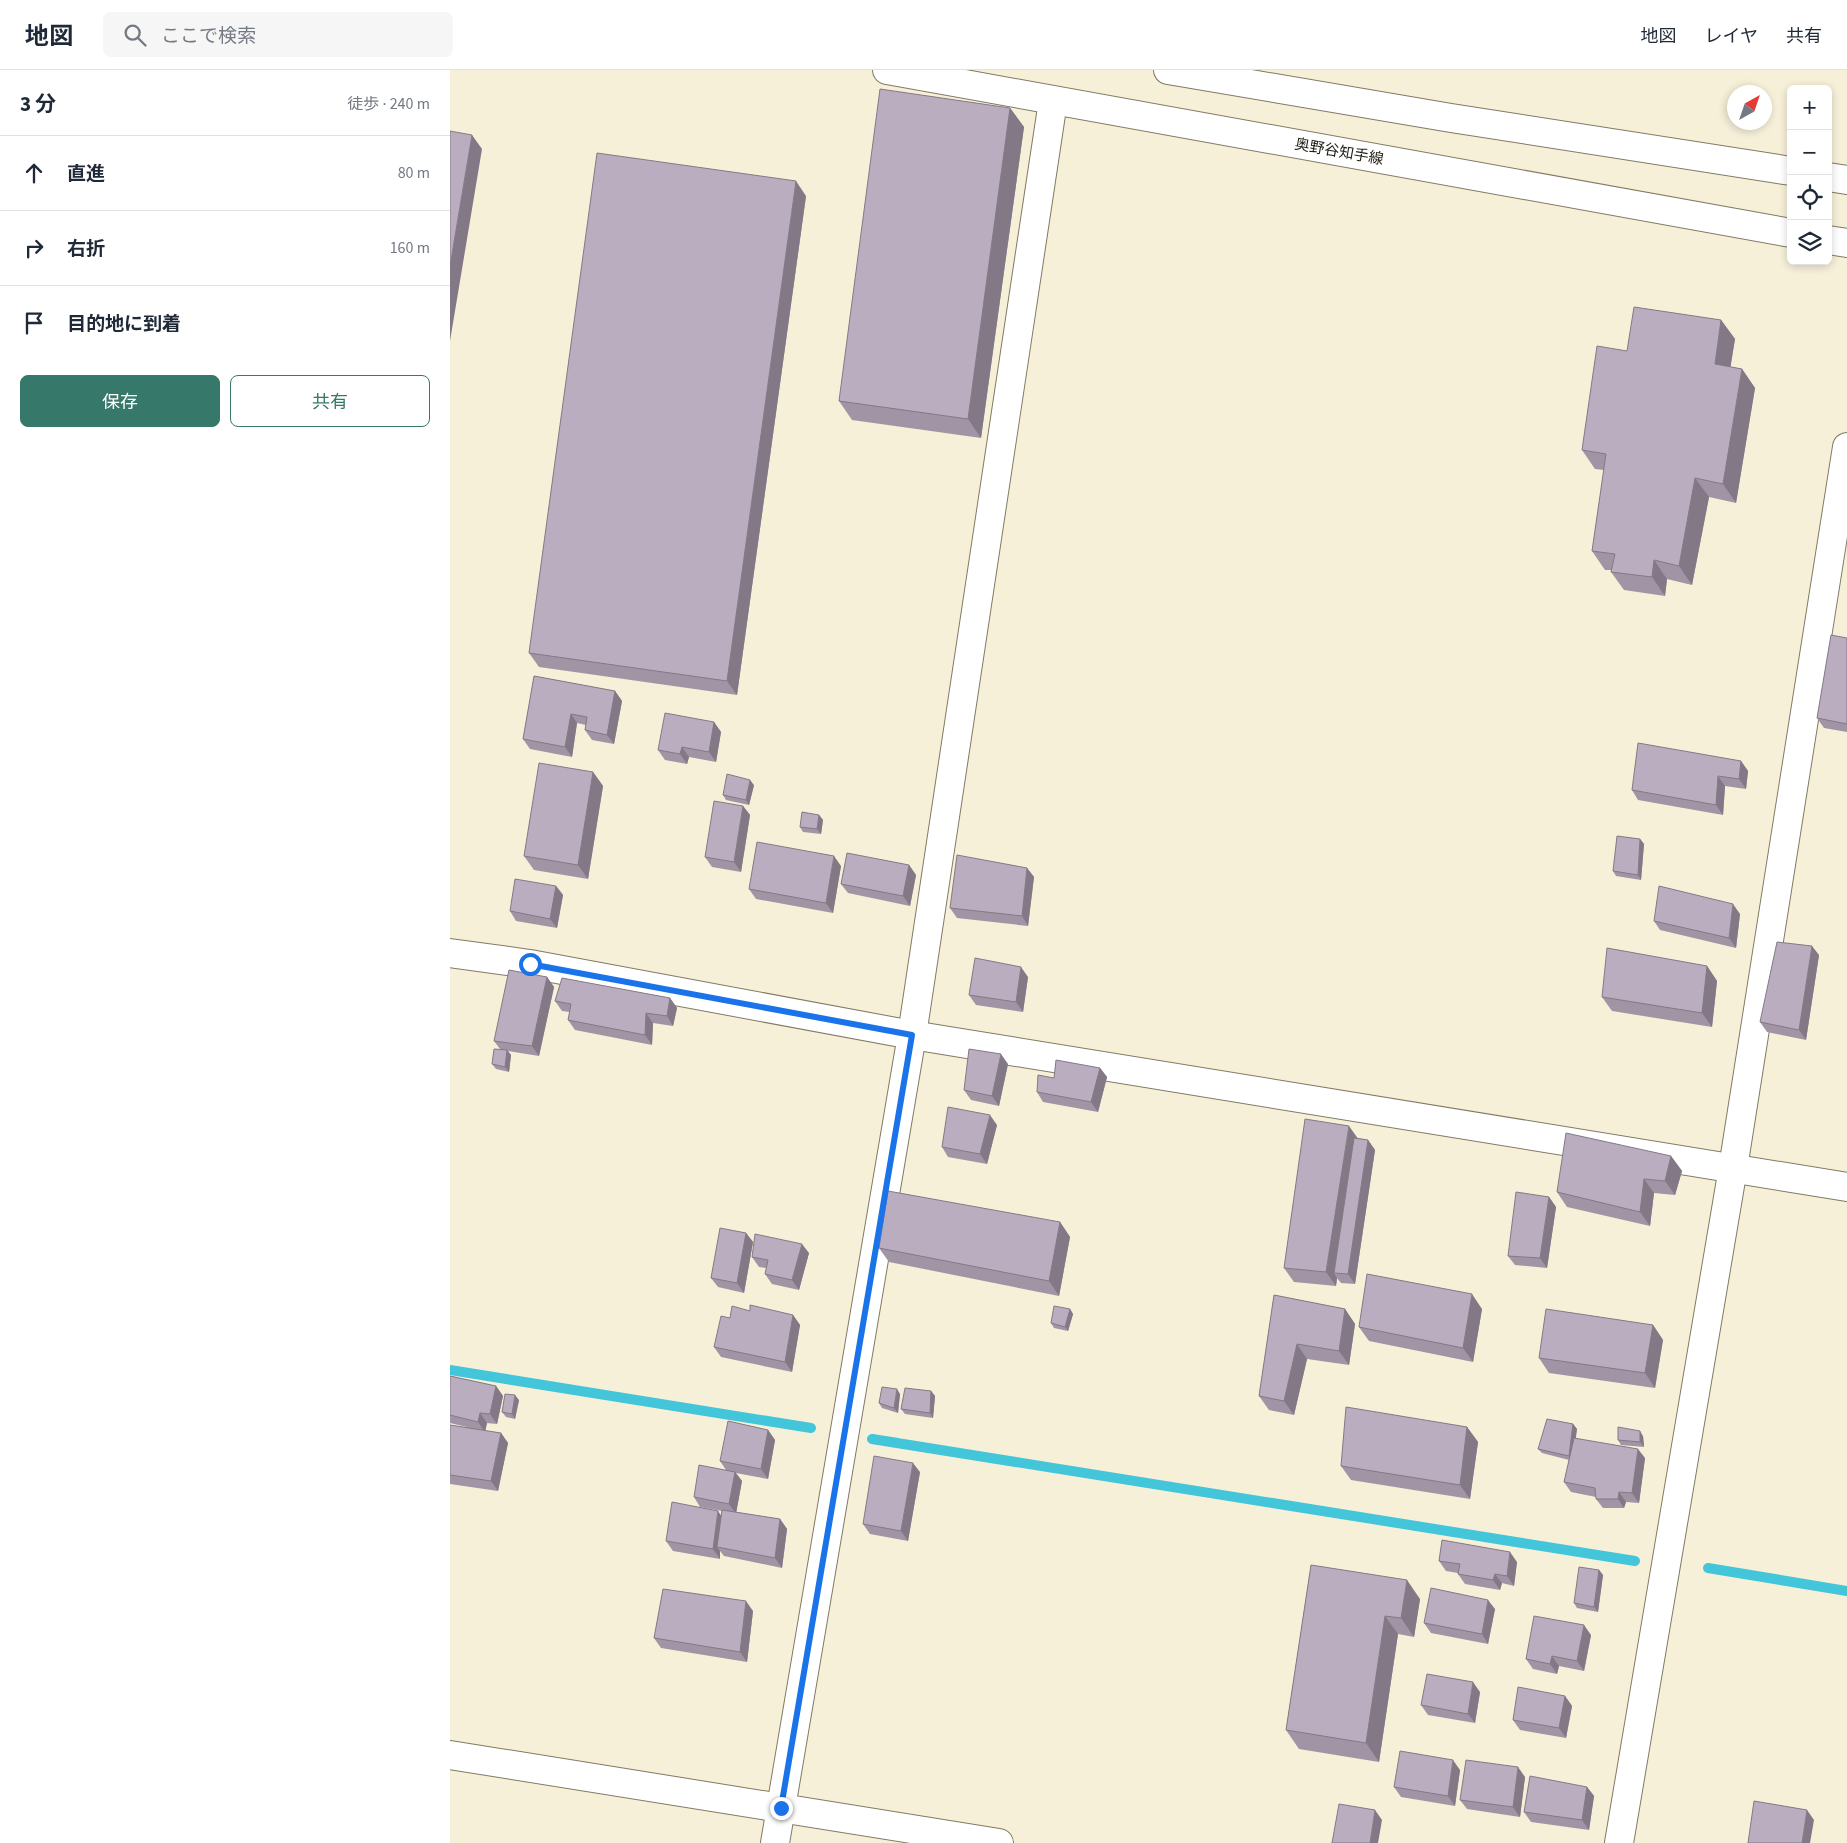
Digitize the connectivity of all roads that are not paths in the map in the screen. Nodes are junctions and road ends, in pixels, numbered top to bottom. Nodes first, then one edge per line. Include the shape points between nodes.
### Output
1 (887, 70) edge
2 (1168, 70) edge
3 (1053, 101) junction
4 (1787, 170) edge
5 (1832, 178) edge
6 (1847, 180) edge
7 (1787, 232) edge
8 (1832, 241) edge
9 (1847, 243) edge
10 (1847, 447) edge
11 (450, 953) edge
12 (912, 1035) junction
13 (1733, 1168) junction
14 (1847, 1187) edge
15 (450, 1755) edge
16 (781, 1808) junction
17 (775, 1843) edge
18 (999, 1843) edge
19 (1619, 1843) edge

1 - 3 street, 奥野谷知手線
2 - 4 street
3 - 7 street, 奥野谷知手線
3 - 12 street
5 - 6 street
8 - 9 street
10 - 13 street
11 - 12 street via 530,964
12 - 13 street
12 - 16 street
13 - 14 street
13 - 19 street
15 - 16 street
16 - 17 street
16 - 18 street

